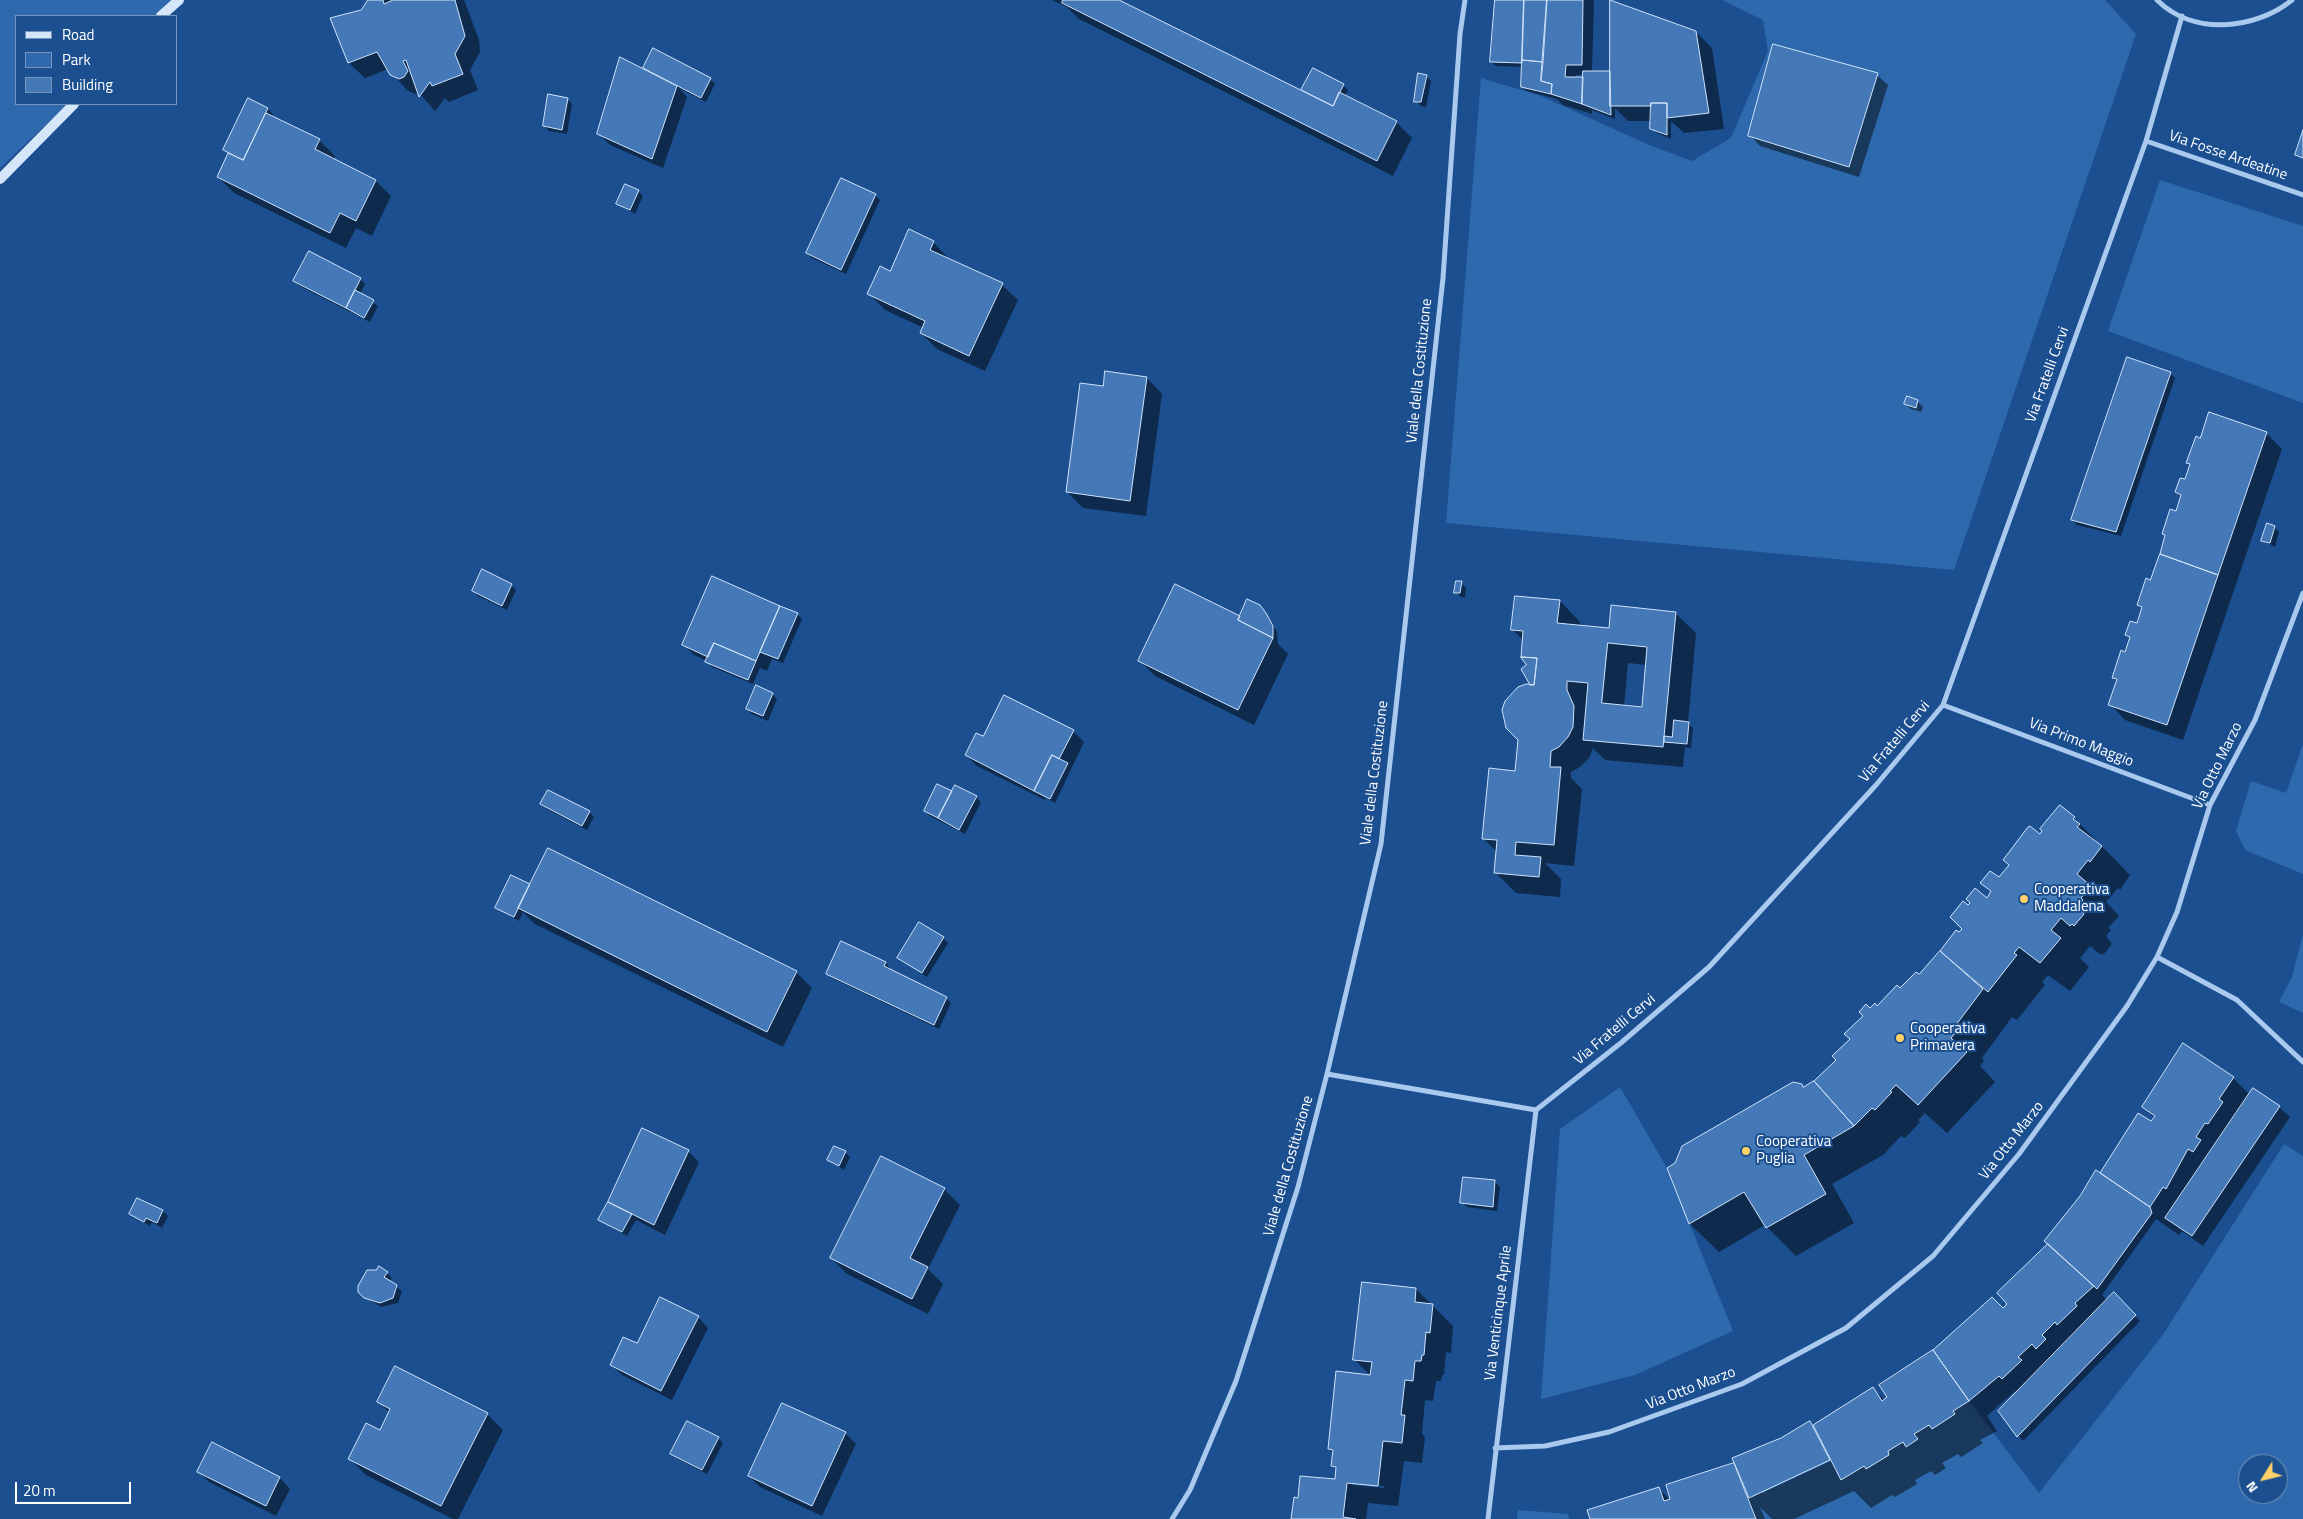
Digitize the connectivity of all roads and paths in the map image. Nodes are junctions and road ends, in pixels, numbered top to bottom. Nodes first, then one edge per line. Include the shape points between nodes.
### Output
1 (179, 0) edge
2 (1466, 0) edge
3 (2157, 0) edge
4 (2292, 0) edge
5 (162, 15) edge
6 (2182, 16) junction
7 (73, 105) edge
8 (2146, 141) junction
9 (0, 179) edge
10 (2303, 194) edge
11 (2303, 593) edge
12 (1942, 705) junction
13 (2210, 805) junction
14 (2157, 958) junction
15 (2303, 1062) edge
16 (1327, 1074) junction
17 (1536, 1110) junction
18 (1495, 1448) junction
19 (1172, 1519) edge
20 (1488, 1519) edge

1 - 5 main road
2 - 16 street, Viale della Costituzione via 1460,34 1443,278 1380,844
3 - 6 street
4 - 6 street via 2280,10 2257,20 2232,25 2207,24
6 - 8 street, Via Fratelli Cervi
7 - 9 main road
8 - 10 street, Via Fosse Ardeatine
8 - 12 street, Via Fratelli Cervi
11 - 13 street, Via Otto Marzo via 2255,720
12 - 13 street, Via Primo Maggio
12 - 17 street, Via Fratelli Cervi via 1876,784 1709,968
13 - 14 street, Via Otto Marzo via 2177,912
14 - 15 street via 2237,1000
14 - 18 street, Via Otto Marzo via 2128,1006 2019,1154 1933,1256 1846,1328 1742,1384 1610,1432 1545,1446
16 - 17 street
16 - 19 street, Viale della Costituzione via 1298,1187 1236,1381 1190,1490
17 - 18 street, Via Venticinque Aprile
18 - 20 street, Via Venticinque Aprile

